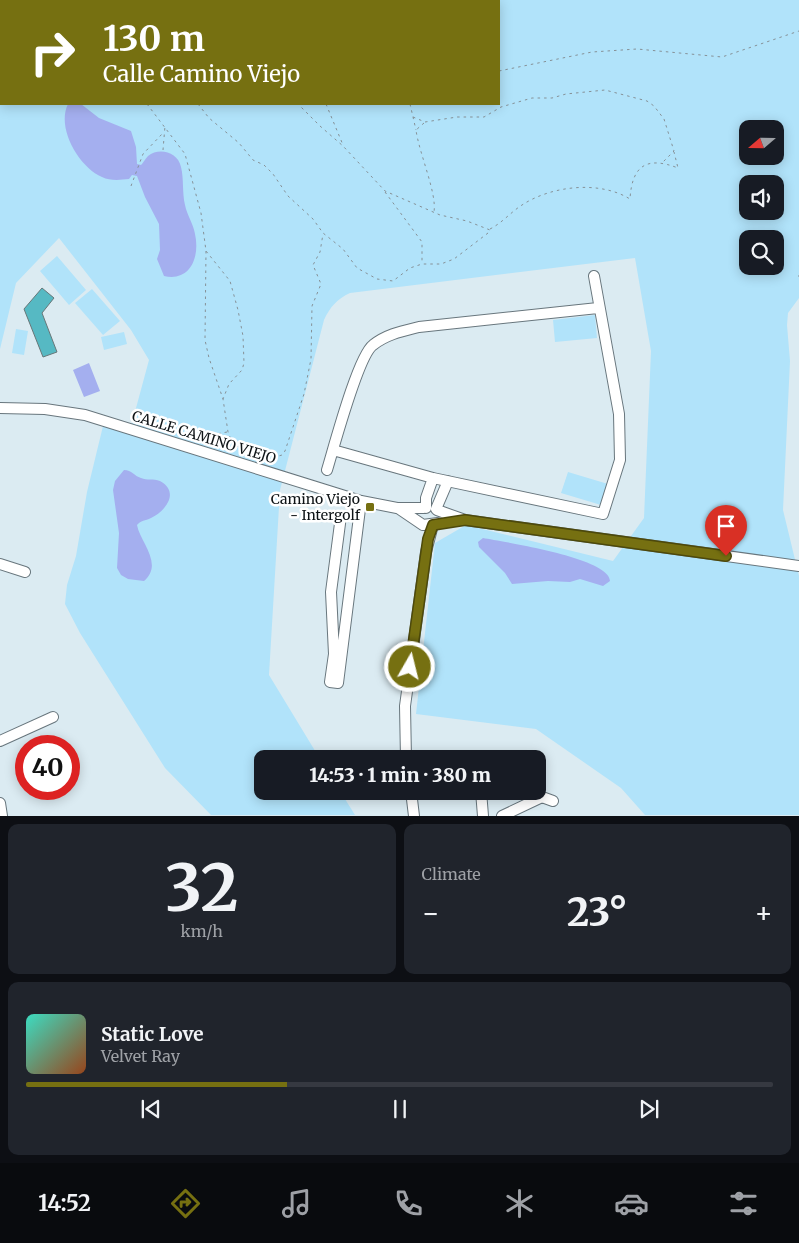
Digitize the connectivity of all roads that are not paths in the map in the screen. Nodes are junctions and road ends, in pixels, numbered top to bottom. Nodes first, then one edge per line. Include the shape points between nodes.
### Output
1 (594, 276) dead end
2 (598, 308) junction
3 (0, 408) edge
4 (333, 450) junction
5 (327, 470) dead end
6 (433, 478) junction
7 (448, 481) junction
8 (361, 501) junction
9 (397, 508) junction
10 (431, 509) junction
11 (341, 516) dead end
12 (465, 520) junction
13 (429, 524) junction
14 (0, 564) edge
15 (799, 566) edge
16 (25, 572) dead end
17 (53, 717) dead end
18 (0, 741) edge
19 (406, 750) edge
20 (546, 798) edge
21 (412, 800) edge
22 (482, 800) edge
23 (536, 800) edge
24 (553, 801) dead end
25 (0, 803) edge
26 (2, 816) edge
27 (414, 816) edge
28 (484, 816) edge
29 (502, 816) edge

1 - 2 street
2 - 4 street via 419,327 393,333 372,346 361,366
2 - 7 street via 620,414 620,460 603,514
3 - 8 street, CALLE CAMINO VIEJO via 45,409 85,415
4 - 5 street
4 - 6 street
6 - 7 street
6 - 10 street via 426,498
7 - 10 street
8 - 9 street, CALLE CAMINO VIEJO
8 - 11 street via 338,683 330,682 334,654 330,615
9 - 10 street, CALLE CAMINO VIEJO
9 - 13 street, CALLE CAMINO VIEJO
10 - 12 street, CALLE CAMINO VIEJO
10 - 13 street via 440,520
10 - 13 street via 419,514
12 - 13 street, CALLE CAMINO VIEJO
12 - 15 street, CALLE CAMINO VIEJO
13 - 19 street via 405,706
14 - 16 street
17 - 18 street
20 - 24 street
21 - 27 street
22 - 28 street
23 - 29 street
25 - 26 street

